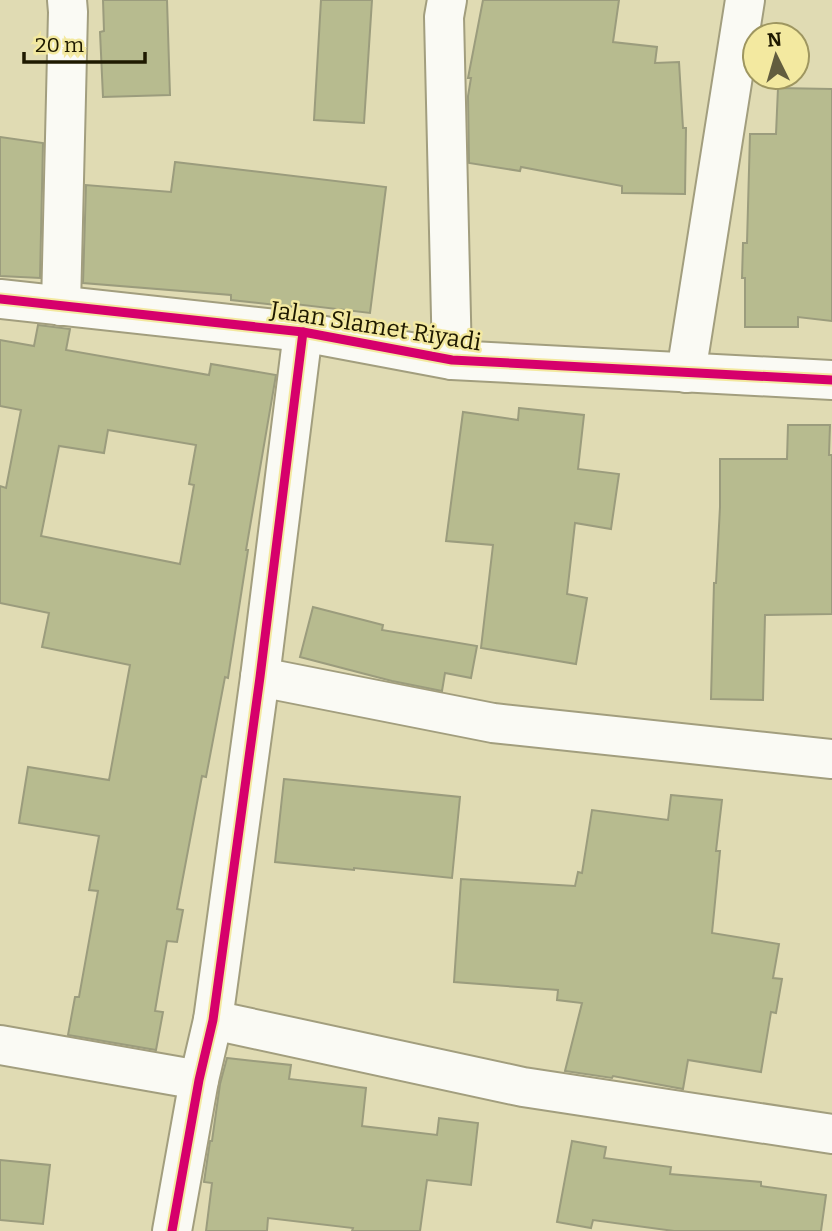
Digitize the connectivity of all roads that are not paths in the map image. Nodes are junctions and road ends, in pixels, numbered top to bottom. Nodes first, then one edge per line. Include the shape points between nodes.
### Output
1 (66, 0) edge
2 (447, 0) edge
3 (745, 0) edge
4 (0, 299) edge
5 (61, 306) junction
6 (303, 332) junction
7 (452, 360) junction
8 (687, 373) junction
9 (832, 380) edge
10 (260, 677) junction
11 (832, 759) edge
12 (213, 1020) junction
13 (0, 1045) edge
14 (199, 1080) junction
15 (832, 1134) edge
16 (172, 1231) edge

1 - 5 street
2 - 7 street
3 - 8 street
4 - 5 street, Jalan Slamet Riyadi
5 - 6 street, Jalan Slamet Riyadi
6 - 7 street, Jalan Slamet Riyadi
6 - 10 street
7 - 8 street, Jalan Slamet Riyadi
8 - 9 street, Jalan Slamet Riyadi
10 - 11 street via 493,723
10 - 12 street
12 - 14 street
12 - 15 street via 523,1087
13 - 14 street
14 - 16 street

